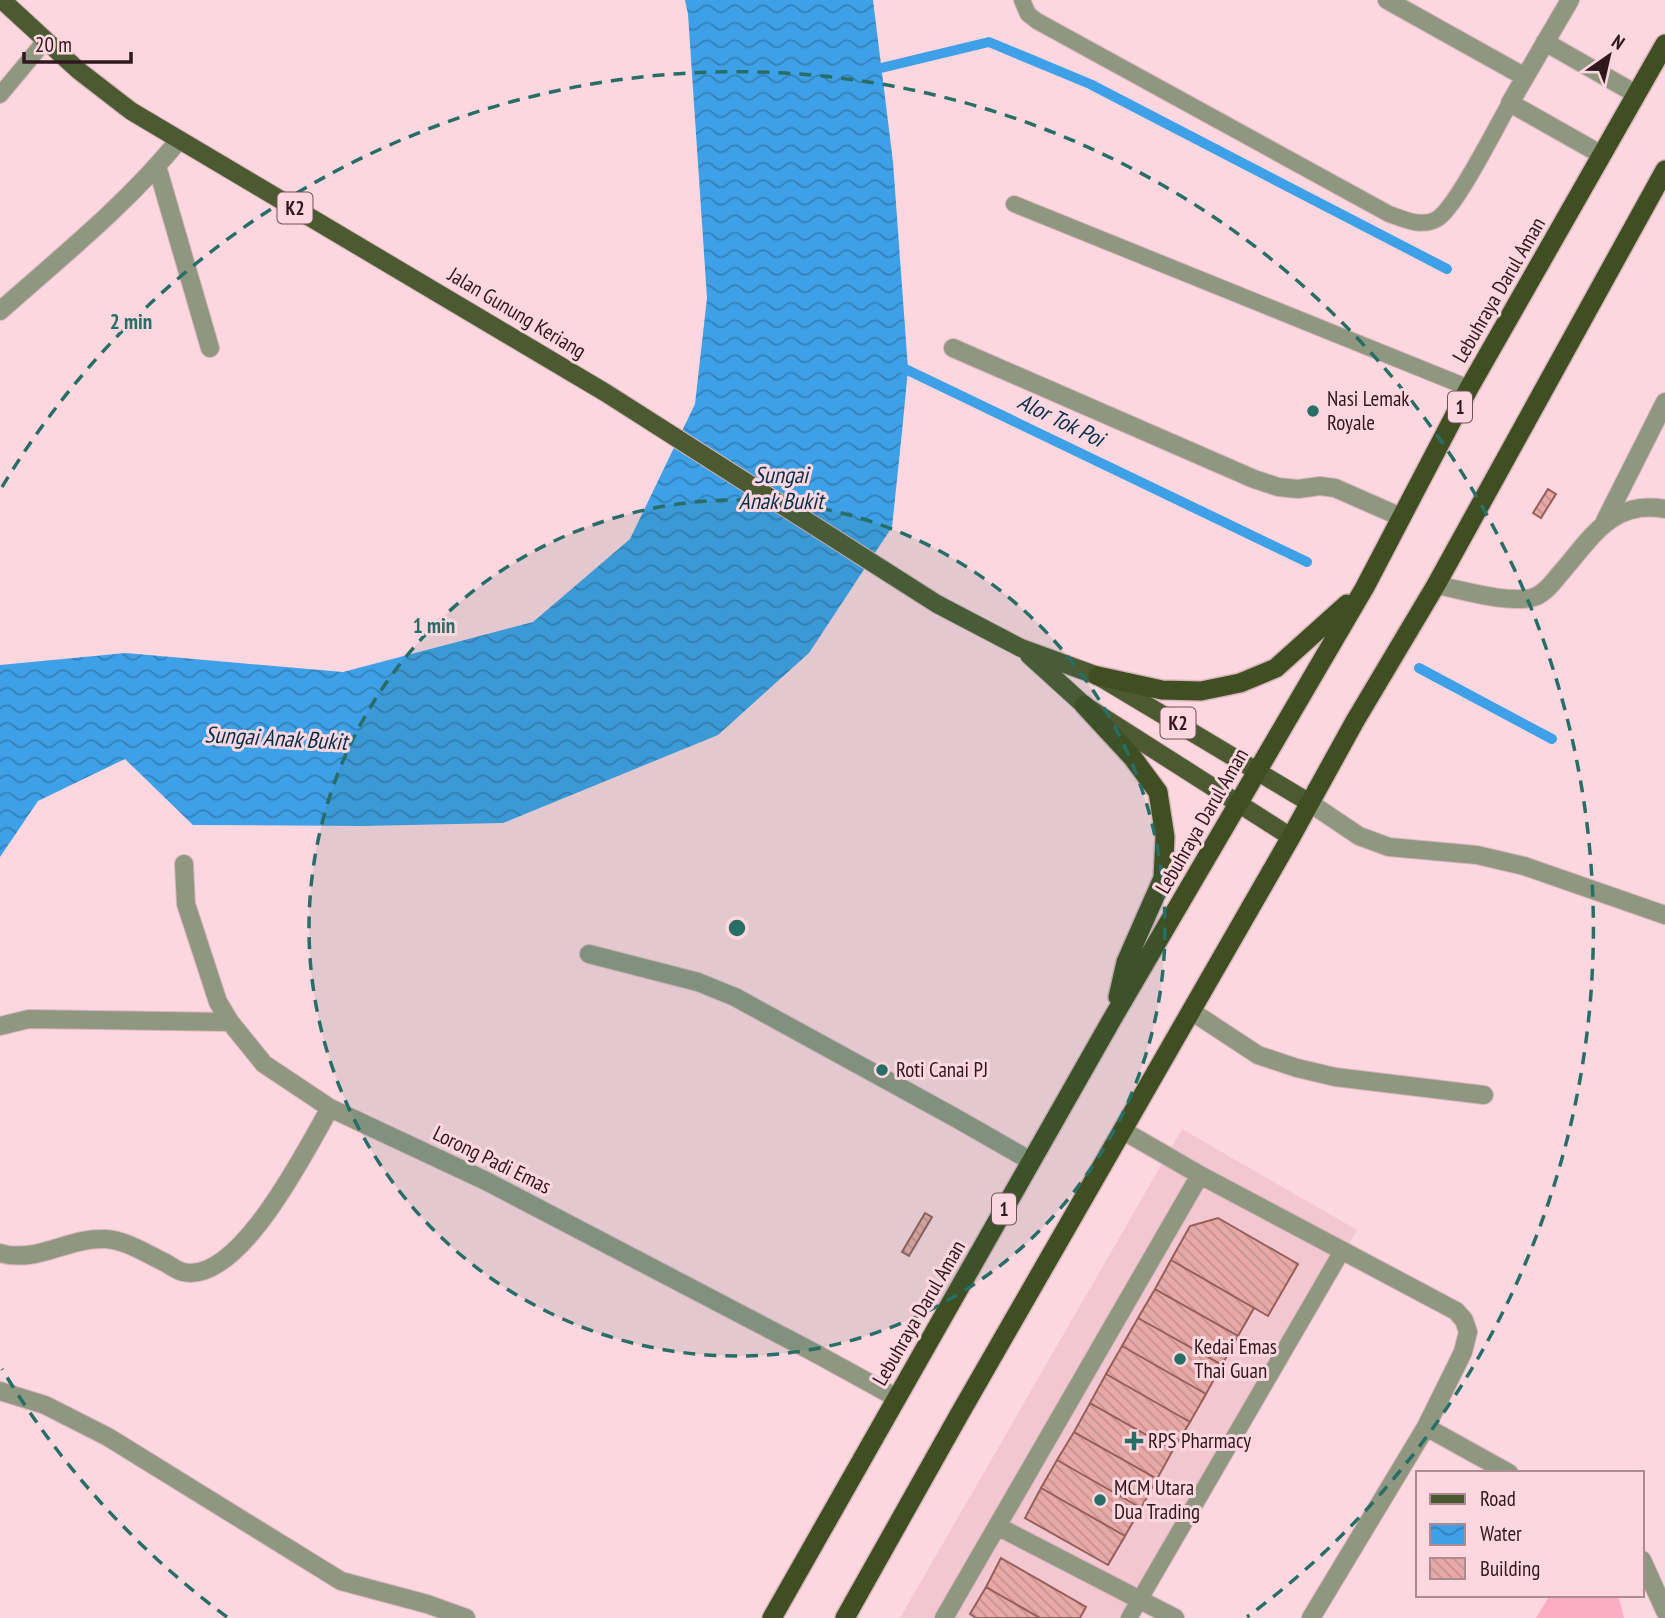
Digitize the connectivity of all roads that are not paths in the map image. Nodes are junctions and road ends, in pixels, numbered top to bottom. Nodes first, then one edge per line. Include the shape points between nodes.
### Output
1 (2, 0) edge
2 (1022, 0) edge
3 (1387, 0) edge
4 (1570, 0) edge
5 (45, 41) junction
6 (1545, 42) junction
7 (1665, 44) edge
8 (1525, 77) junction
9 (1636, 94) junction
10 (0, 95) edge
11 (1510, 103) junction
12 (179, 140) junction
13 (1602, 155) junction
14 (158, 166) junction
15 (1665, 170) edge
16 (1014, 204) dead end
17 (0, 311) edge
18 (210, 348) dead end
19 (953, 348) dead end
20 (1469, 388) junction
21 (1665, 402) edge
22 (1665, 509) edge
23 (1401, 517) junction
24 (1605, 523) junction
25 (1436, 584) junction
26 (1365, 587) junction
27 (1021, 648) junction
28 (1098, 676) junction
29 (1084, 705) junction
30 (1257, 771) junction
31 (1238, 803) junction
32 (1310, 803) junction
33 (1291, 836) junction
34 (184, 864) dead end
35 (1665, 915) edge
36 (589, 954) dead end
37 (1191, 1012) junction
38 (1111, 1021) junction
39 (230, 1022) junction
40 (0, 1026) edge
41 (1484, 1095) dead end
42 (330, 1108) junction
43 (1122, 1130) junction
44 (1031, 1161) junction
45 (1200, 1175) junction
46 (1342, 1251) junction
47 (0, 1253) edge
48 (0, 1391) edge
49 (897, 1398) junction
50 (1426, 1427) junction
51 (1505, 1471) edge
52 (997, 1527) junction
53 (1644, 1564) edge
54 (1139, 1599) junction
55 (1665, 1611) edge
56 (466, 1618) edge
57 (772, 1618) edge
58 (845, 1618) edge
59 (944, 1618) edge
60 (1129, 1618) edge
61 (1175, 1618) edge
62 (1311, 1618) edge

1 - 5 main road, Jalan Gunung Keriang / K2
2 - 11 lane via 1037,22 1389,214 1415,223 1435,221 1450,207
3 - 8 street
4 - 6 street
5 - 10 lane
5 - 12 main road, Jalan Gunung Keriang / K2 via 131,111
6 - 8 street
6 - 9 street
7 - 9 highway, Lebuhraya Darul Aman / 1
8 - 11 street
9 - 13 highway, Lebuhraya Darul Aman / 1
11 - 13 street
12 - 14 street
12 - 27 main road, Jalan Gunung Keriang / K2 via 606,393 937,604
13 - 20 highway, Lebuhraya Darul Aman / 1
14 - 17 street
14 - 18 street
15 - 25 highway
16 - 20 lane
19 - 23 street via 1254,479 1278,487 1335,488
20 - 23 highway, Lebuhraya Darul Aman / 1
21 - 24 street
22 - 24 street via 1627,509
23 - 26 highway, Lebuhraya Darul Aman / 1
24 - 25 street via 1534,598 1512,599
25 - 32 highway
26 - 28 highway via 1276,668 1240,683 1201,691 1162,690
26 - 30 highway, Lebuhraya Darul Aman / 1
27 - 28 main road, Jalan Gunung Keriang / K2
27 - 29 main road, Jalan Gunung Keriang / K2
28 - 30 main road, Jalan Gunung Keriang / K2
29 - 31 main road, Jalan Gunung Keriang / K2
29 - 38 highway via 1158,792 1165,837 1163,878 1126,962
30 - 31 highway, Lebuhraya Darul Aman / 1
30 - 32 main road, Jalan Gunung Keriang / K2
31 - 33 main road, Jalan Gunung Keriang / K2
31 - 38 highway, Lebuhraya Darul Aman / 1
32 - 33 highway
32 - 35 street via 1359,836 1389,847 1477,855 1524,866
33 - 37 highway
34 - 39 street, Lorong Padi Emas via 186,904 218,1002
36 - 44 street via 685,978 735,998
37 - 41 street via 1258,1055 1297,1068
37 - 43 highway
38 - 44 highway, Lebuhraya Darul Aman / 1
39 - 40 street via 29,1019
39 - 42 street, Lorong Padi Emas via 264,1064
42 - 47 street via 248,1238 225,1261 204,1272 183,1272 131,1245 106,1239 80,1240 26,1256
42 - 49 street, Lorong Padi Emas via 486,1181
43 - 45 street
43 - 58 highway
44 - 49 highway, Lebuhraya Darul Aman / 1
45 - 46 street
45 - 52 street
46 - 50 street via 1456,1311 1464,1320 1468,1332 1463,1352
46 - 54 lane
48 - 56 street via 45,1405 108,1437 341,1581
49 - 57 highway, Lebuhraya Darul Aman / 1
50 - 51 street
50 - 62 street
52 - 54 street
52 - 59 street
53 - 55 street
54 - 60 lane
54 - 61 street

